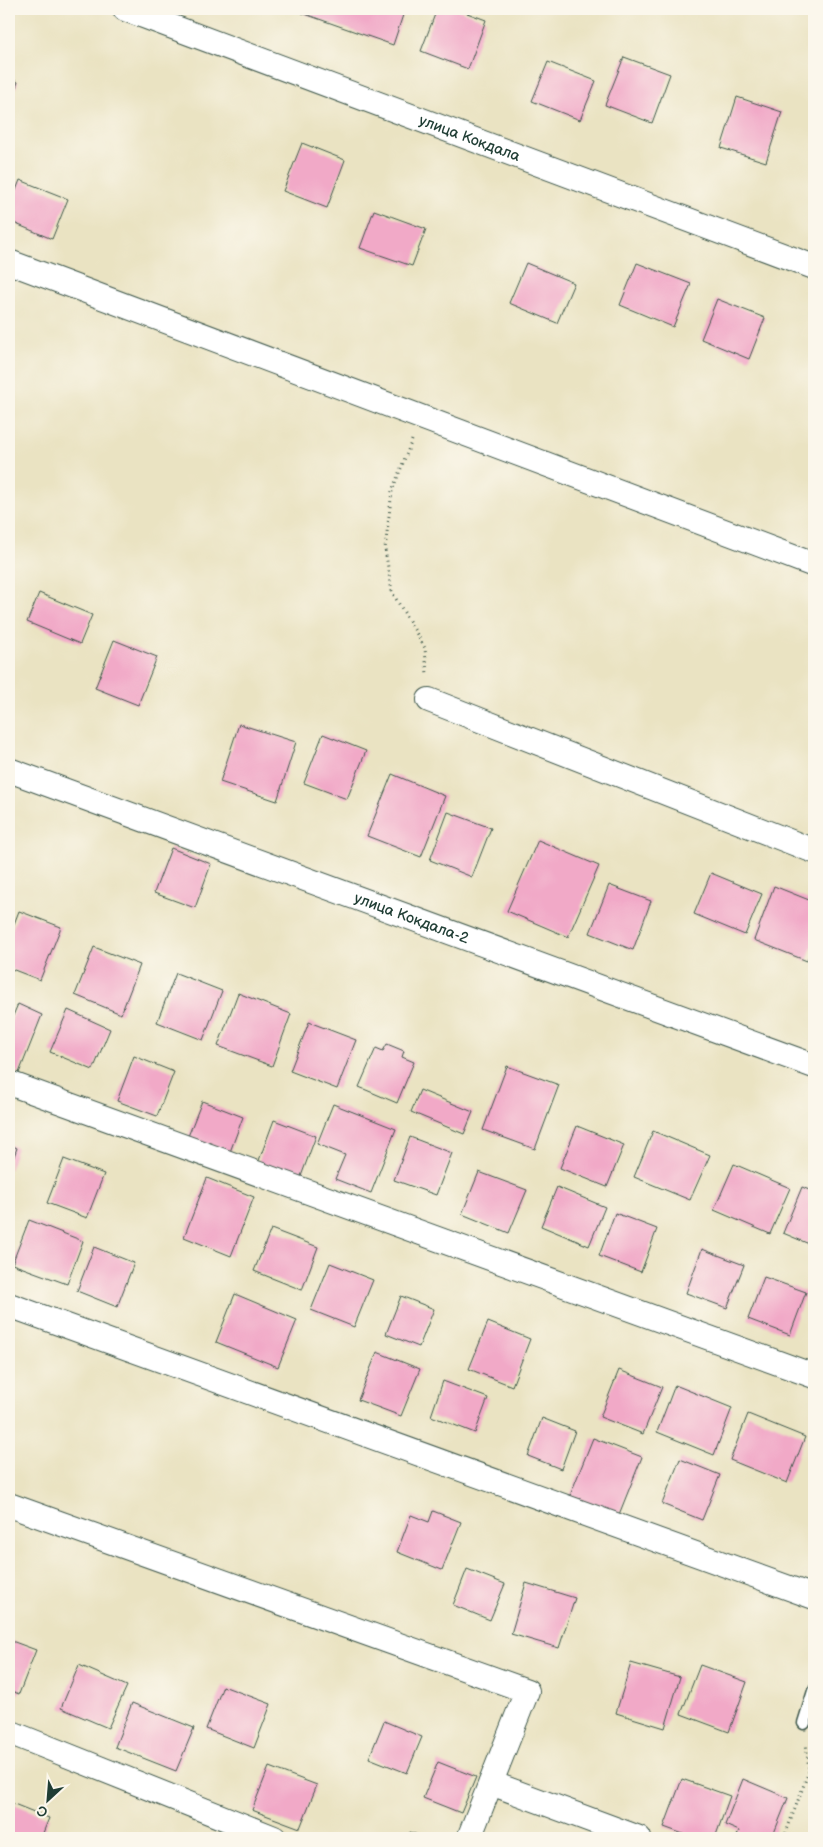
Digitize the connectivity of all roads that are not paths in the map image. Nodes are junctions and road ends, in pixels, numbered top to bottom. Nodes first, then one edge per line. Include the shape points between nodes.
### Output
1 (125, 9) edge
2 (9, 262) edge
3 (814, 267) edge
4 (814, 565) edge
5 (429, 700) road end
6 (9, 770) edge
7 (814, 852) edge
8 (814, 1066) edge
9 (9, 1083) edge
10 (9, 1305) edge
11 (814, 1376) edge
12 (9, 1505) edge
13 (814, 1597) edge
14 (814, 1691) edge
15 (804, 1723) road end
16 (9, 1732) edge
17 (491, 1783) junction
18 (274, 1838) edge
19 (469, 1838) edge
20 (639, 1838) edge

1 - 3 street, улица Кокдала
2 - 4 street
5 - 7 street
6 - 8 street, улица Кокдала-2
9 - 11 street
10 - 13 street
12 - 17 street via 527,1690
14 - 15 lane
16 - 18 street
17 - 19 street
17 - 20 street

